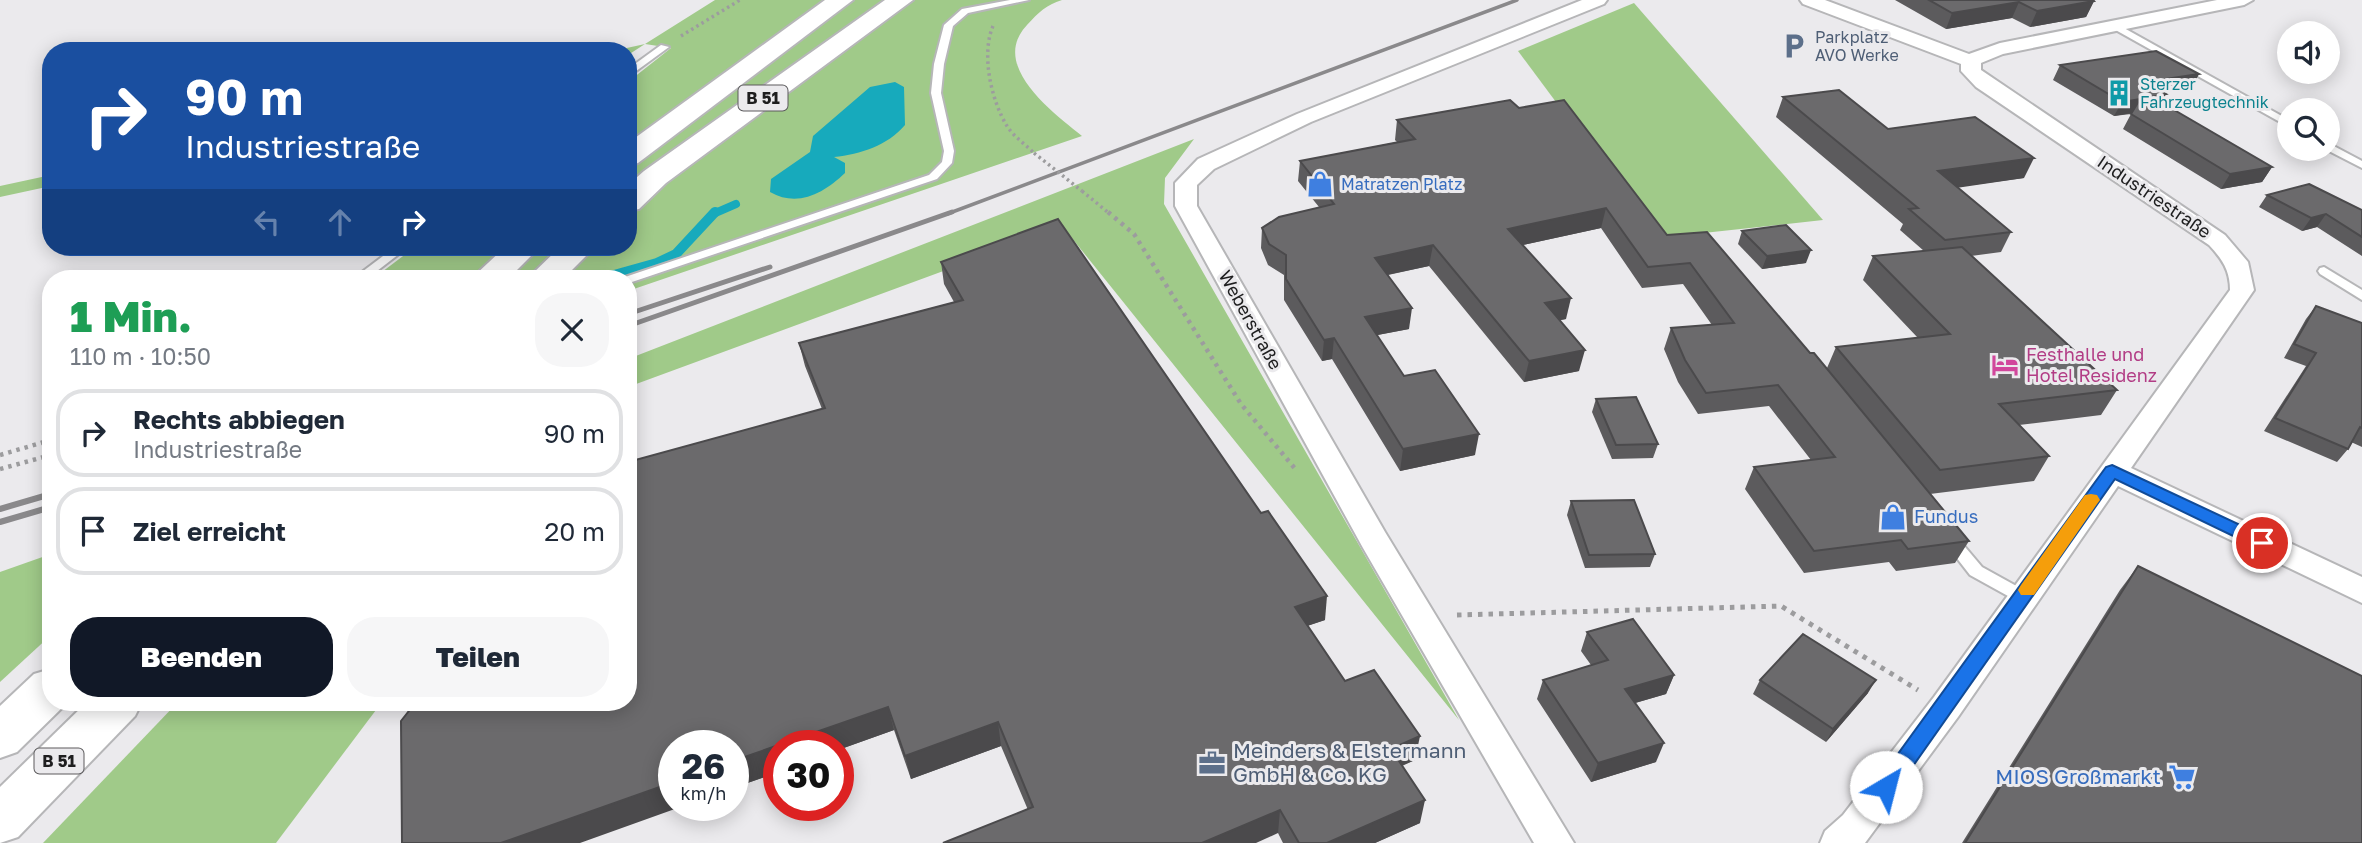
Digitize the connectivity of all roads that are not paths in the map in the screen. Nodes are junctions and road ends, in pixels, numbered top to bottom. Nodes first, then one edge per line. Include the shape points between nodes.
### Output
1 (841, 0) edge
2 (901, 0) edge
3 (1025, 0) edge
4 (1598, 0) edge
5 (1809, 0) edge
6 (2244, 0) edge
7 (2115, 26) junction
8 (664, 47) road end
9 (1971, 61) junction
10 (637, 67) edge
11 (2277, 117) edge
12 (946, 140) junction
13 (932, 142) dead end
14 (637, 150) edge
15 (2340, 153) edge
16 (2362, 165) edge
17 (637, 194) edge
18 (390, 256) edge
19 (514, 256) edge
20 (569, 256) edge
21 (371, 270) edge
22 (498, 270) edge
23 (554, 270) edge
24 (2324, 271) dead end
25 (637, 276) edge
26 (2362, 296) edge
27 (2112, 471) junction
28 (1942, 529) edge
29 (2362, 591) edge
30 (2023, 597) junction
31 (42, 697) edge
32 (109, 711) edge
33 (0, 737) edge
34 (0, 821) edge
35 (1555, 843) edge
36 (1839, 843) edge

1 - 14 highway, B 51
2 - 17 highway, B 51
3 - 12 lane via 965,11 949,25 936,93
4 - 35 street, Weberstraße via 1304,118 1206,164 1186,183 1186,206 1367,528
5 - 9 street via 1895,38
6 - 7 street
7 - 9 street via 2000,49
7 - 11 lane
8 - 10 lane
9 - 27 street, Industriestraße via 1971,71 1983,83 2217,240 2243,275 2242,290
12 - 13 lane
12 - 25 lane via 947,163 933,177
15 - 16 lane
18 - 21 lane
19 - 22 highway
20 - 23 highway
24 - 26 lane
27 - 29 street
27 - 30 street, Industriestraße
28 - 30 lane via 1976,571
30 - 36 street, Industriestraße via 1946,707
31 - 33 highway
32 - 34 highway, B 51

